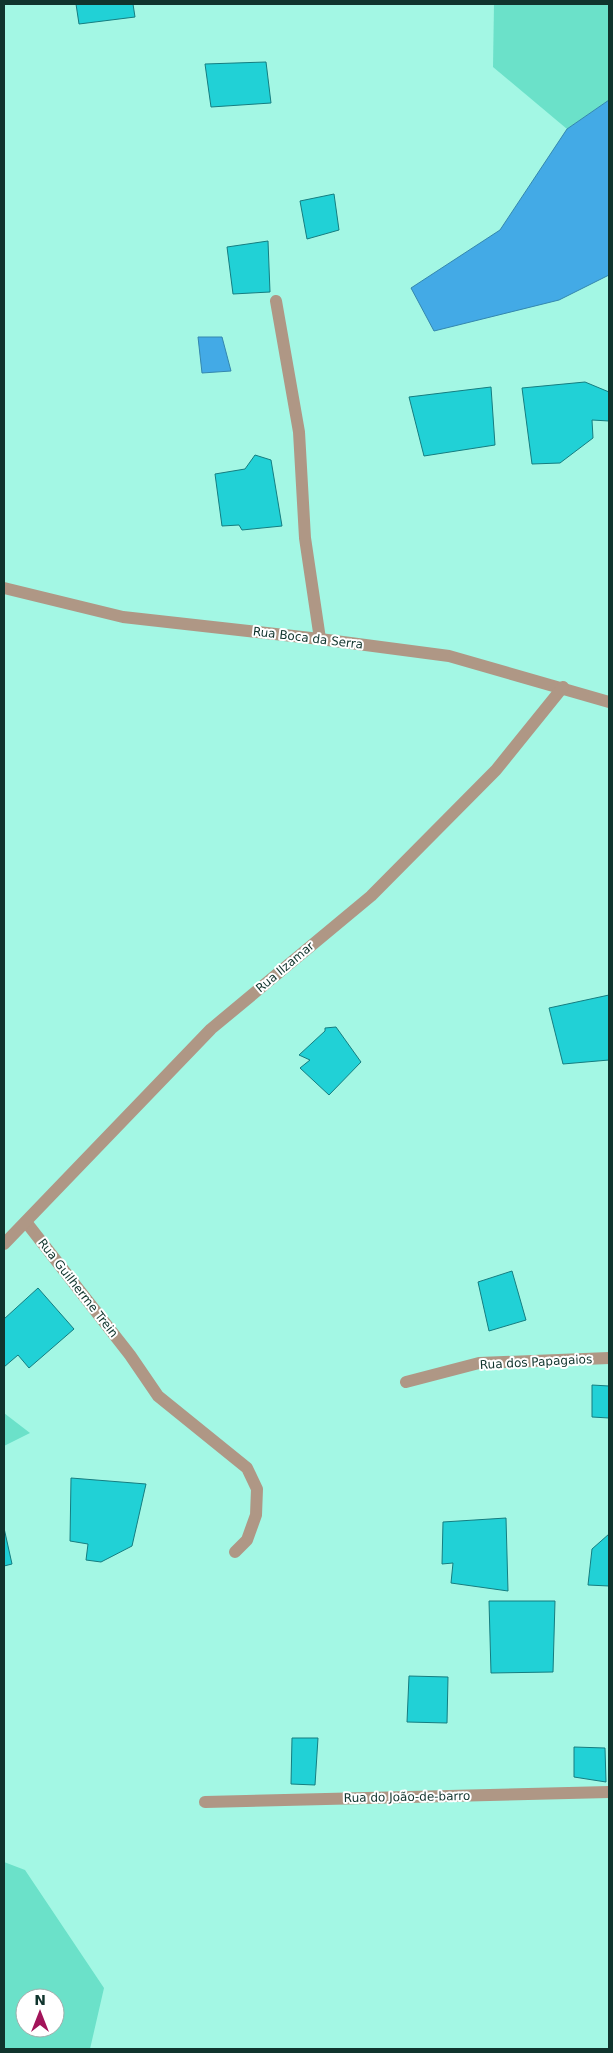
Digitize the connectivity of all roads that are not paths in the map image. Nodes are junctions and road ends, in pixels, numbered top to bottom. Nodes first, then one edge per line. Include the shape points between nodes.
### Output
1 (276, 301) dead end
2 (4, 588) edge
3 (320, 639) junction
4 (563, 687) junction
5 (609, 702) edge
6 (26, 1222) junction
7 (4, 1244) edge
8 (609, 1358) edge
9 (406, 1382) dead end
10 (235, 1552) dead end
11 (609, 1792) edge
12 (205, 1802) dead end

1 - 3 street via 299,432 305,538
2 - 3 street, Rua Boca da Serra via 123,617
3 - 4 street, Rua Boca da Serra via 449,656
4 - 5 street, Rua Boca da Serra
4 - 6 street, Rua Ilzamar via 496,770 371,896 211,1029
6 - 7 street, Rua Ilzamar
6 - 10 street, Rua Guilherme Trein via 158,1396 247,1468 257,1489 256,1515 247,1540
8 - 9 street, Rua dos Papagaios via 479,1363
11 - 12 street, Rua do João-de-barro

